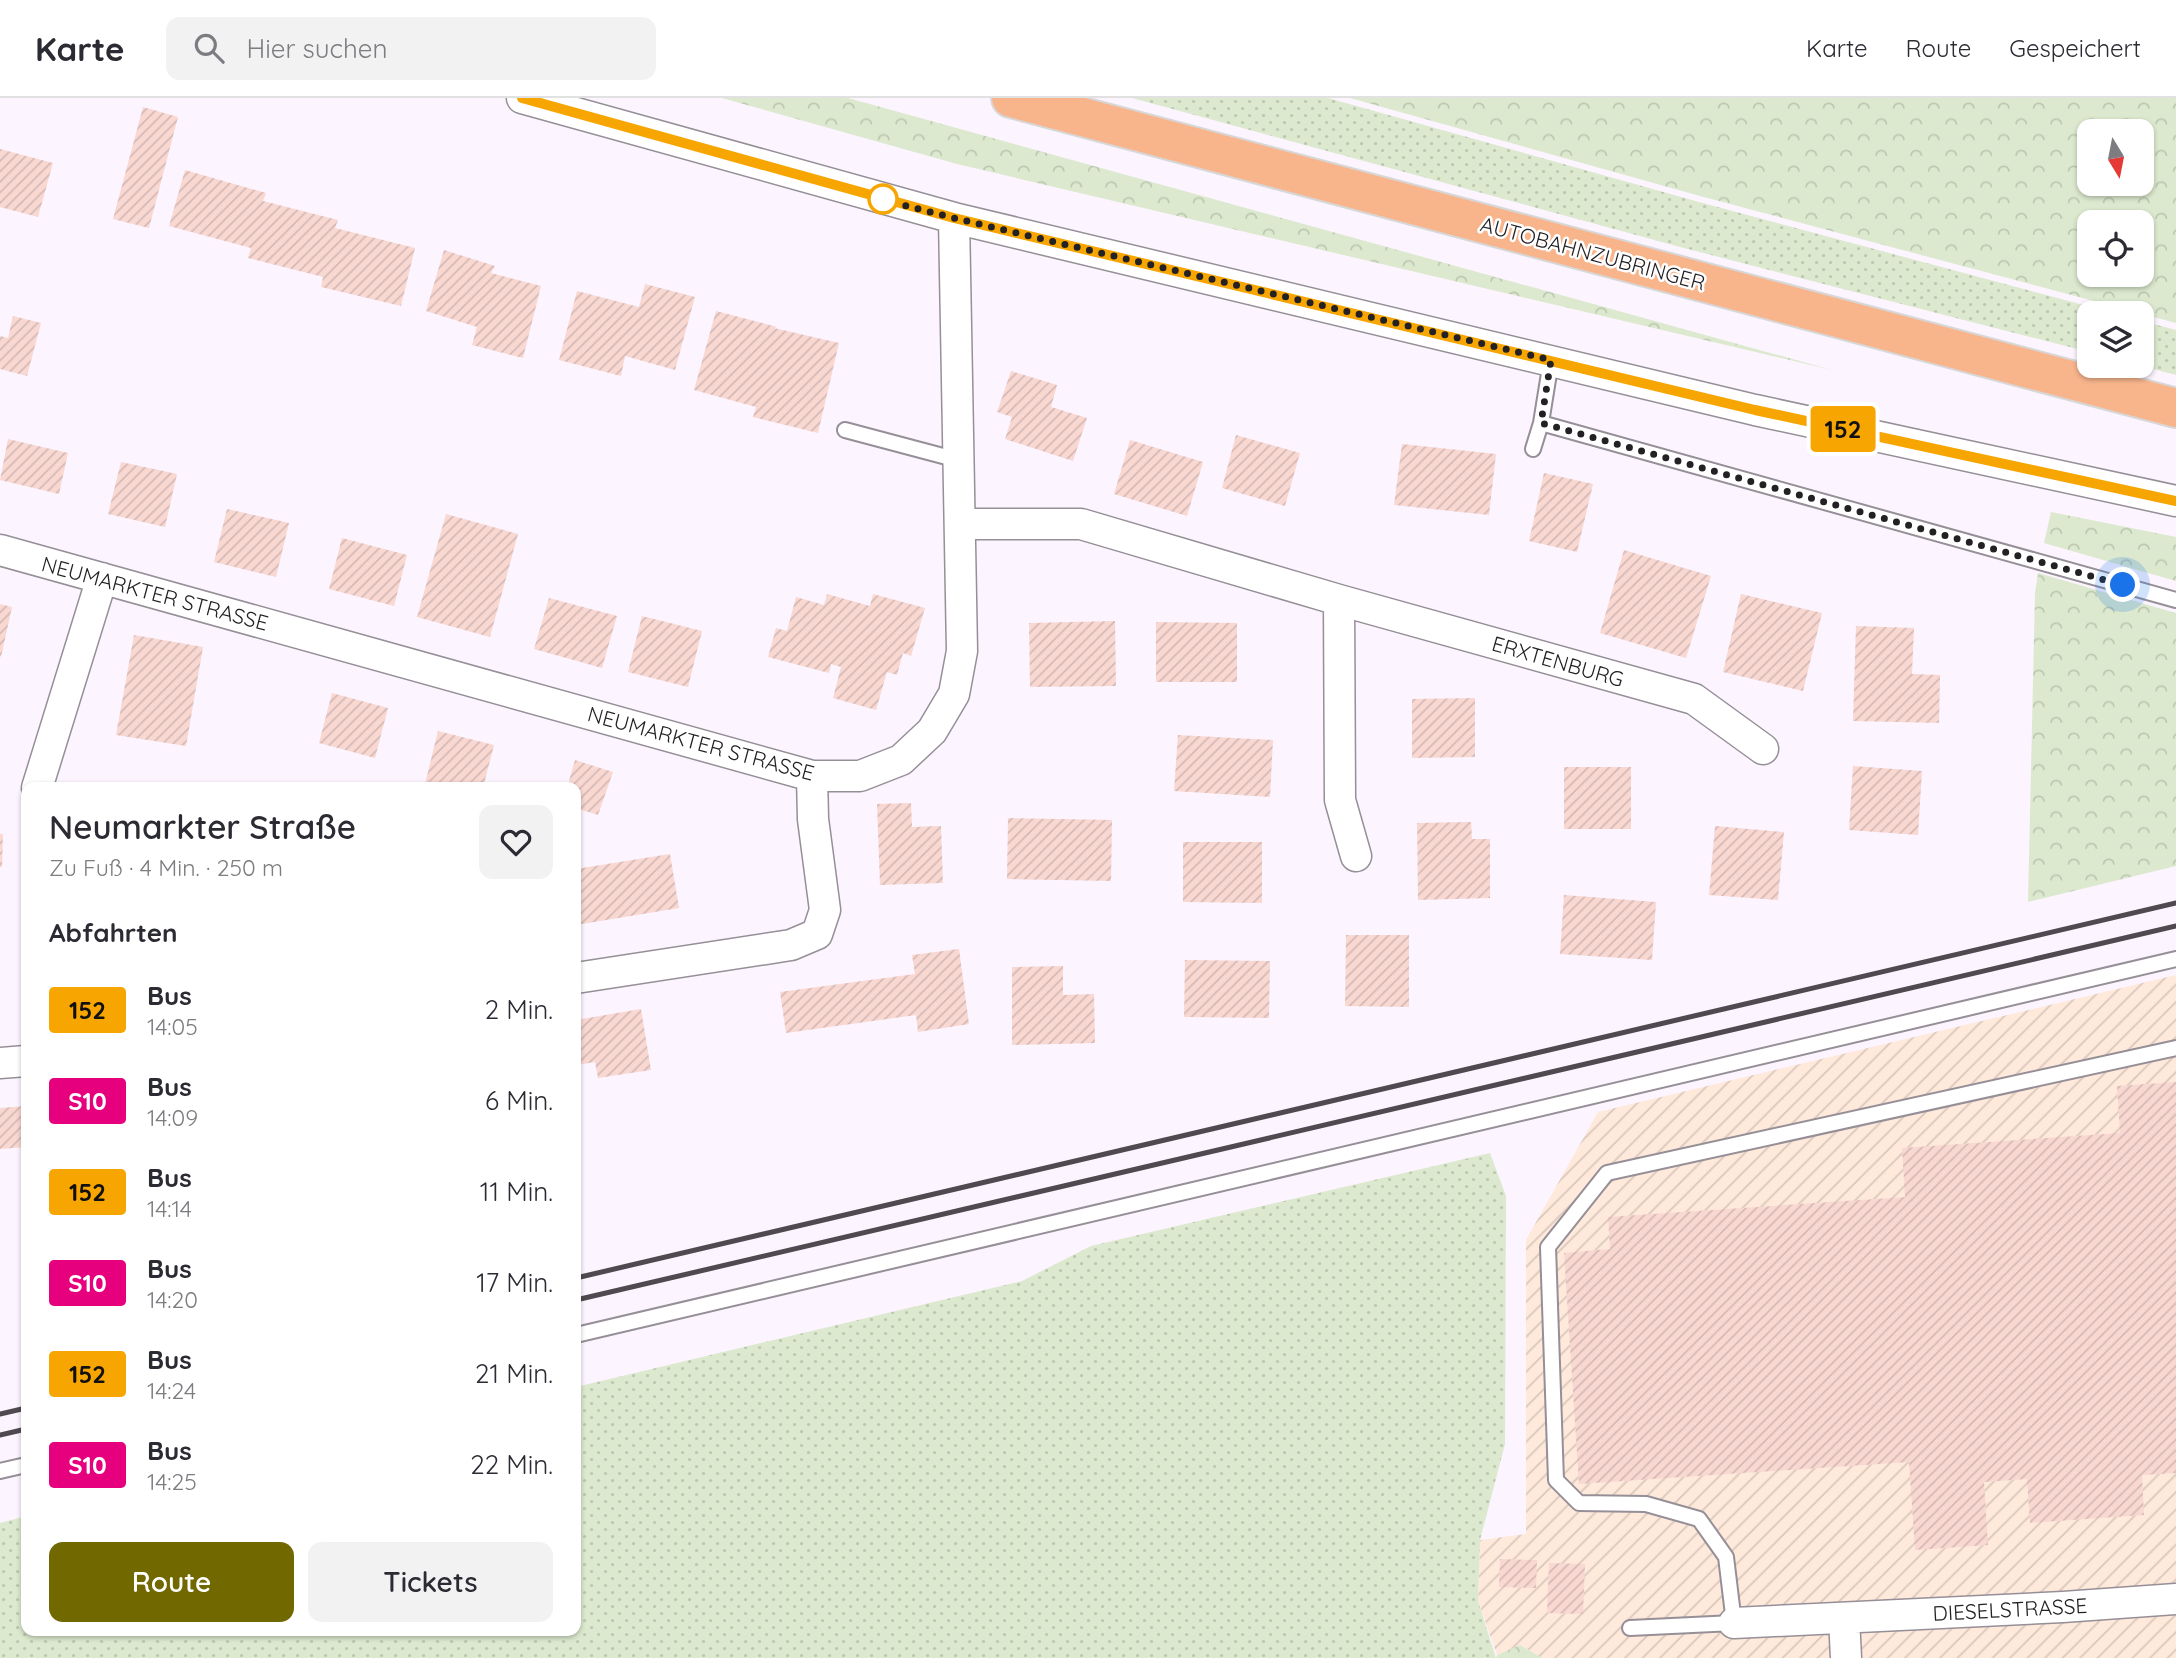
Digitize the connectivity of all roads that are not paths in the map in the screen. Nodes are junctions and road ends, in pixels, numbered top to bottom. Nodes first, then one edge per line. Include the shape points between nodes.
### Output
1 (522, 98) edge
2 (1011, 98) edge
3 (954, 218) junction
4 (1551, 360) junction
5 (2176, 408) edge
6 (1541, 423) junction
7 (845, 430) dead end
8 (1533, 449) dead end
9 (958, 460) junction
10 (2176, 501) edge
11 (960, 524) junction
12 (0, 550) edge
13 (102, 578) junction
14 (1339, 600) junction
15 (2176, 600) edge
16 (1763, 749) dead end
17 (812, 776) junction
18 (39, 782) edge
19 (1356, 856) dead end
20 (2176, 959) edge
21 (581, 977) edge
22 (2176, 1048) edge
23 (21, 1061) edge
24 (0, 1063) edge
25 (581, 1334) edge
26 (21, 1466) edge
27 (0, 1471) edge
28 (2176, 1599) edge
29 (1844, 1618) junction
30 (1734, 1623) junction
31 (1630, 1628) dead end
32 (1846, 1658) edge

1 - 3 street
2 - 5 highway, AUTOBAHNZUBRINGER
3 - 4 street
3 - 9 street, NEUMARKTER STRASSE
4 - 6 lane
4 - 10 street via 1755,410
6 - 8 lane
6 - 15 lane
7 - 9 lane
9 - 11 street, NEUMARKTER STRASSE
11 - 14 street, ERXTENBURG via 1081,524
11 - 17 street, NEUMARKTER STRASSE via 962,651 954,694 932,731 901,760 860,776
12 - 13 street, NEUMARKTER STRASSE
13 - 17 street, NEUMARKTER STRASSE
13 - 18 street
14 - 16 street, ERXTENBURG via 1694,699
14 - 19 street via 1340,800
17 - 21 street via 825,910 817,934 791,944
20 - 25 lane
22 - 30 lane via 1606,1173 1548,1247 1556,1480 1579,1503 1646,1504 1699,1519 1726,1557
23 - 24 street
26 - 27 lane
28 - 29 street, DIESELSTRASSE
29 - 30 street, DIESELSTRASSE
29 - 32 street
30 - 31 lane

